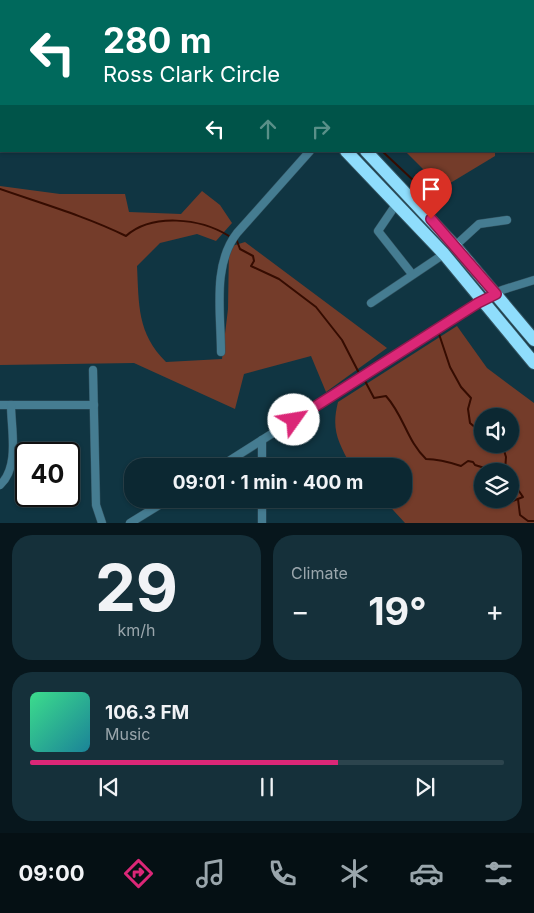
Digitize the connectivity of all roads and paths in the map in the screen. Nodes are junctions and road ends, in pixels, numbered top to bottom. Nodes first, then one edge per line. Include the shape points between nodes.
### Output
1 (309, 152) edge
2 (347, 152) edge
3 (367, 152) edge
4 (398, 203) junction
5 (507, 220) dead end
6 (455, 246) junction
7 (444, 254) junction
8 (412, 274) junction
9 (534, 280) edge
10 (496, 294) junction
11 (484, 300) junction
12 (370, 303) dead end
13 (534, 340) edge
14 (221, 352) dead end
15 (534, 363) edge
16 (93, 370) dead end
17 (0, 405) edge
18 (11, 405) junction
19 (94, 406) junction
20 (262, 440) junction
21 (234, 458) edge
22 (262, 458) edge
23 (0, 485) edge
24 (154, 508) edge
25 (262, 508) edge
26 (102, 523) edge
27 (130, 523) edge
28 (262, 523) edge

1 - 14 street via 228,247 221,280
2 - 4 highway
3 - 6 highway
4 - 7 highway
4 - 8 street via 378,232
5 - 6 street via 479,224
6 - 7 highway
6 - 10 highway
7 - 8 street
7 - 11 highway
8 - 12 street
9 - 10 street
10 - 11 street
10 - 13 highway
11 - 15 highway
11 - 20 street
16 - 19 street
17 - 18 street
18 - 19 street
18 - 23 street via 12,463 8,476
19 - 26 street via 96,505
20 - 21 street
20 - 22 street
24 - 27 street
25 - 28 street

